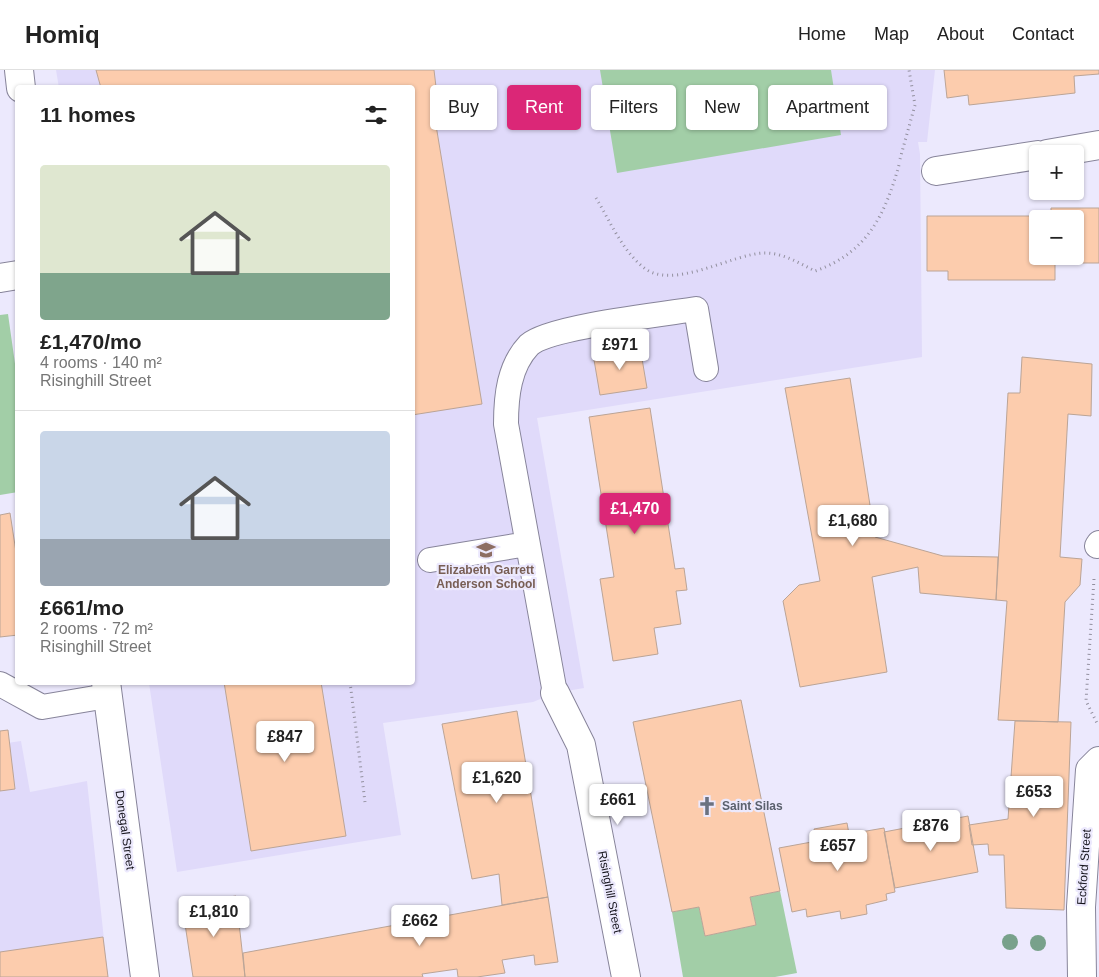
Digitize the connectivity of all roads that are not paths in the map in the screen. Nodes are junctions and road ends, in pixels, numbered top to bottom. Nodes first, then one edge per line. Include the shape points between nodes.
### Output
1 (19, 70) edge
2 (21, 85) edge
3 (1099, 145) edge
4 (1084, 148) edge
5 (1029, 156) edge
6 (936, 172) dead end
7 (15, 276) edge
8 (0, 278) edge
9 (706, 370) dead end
10 (528, 544) junction
11 (430, 560) dead end
12 (0, 684) edge
13 (106, 689) edge
14 (555, 693) joint
15 (1099, 761) edge
16 (145, 977) edge
17 (626, 977) edge
18 (1082, 977) edge

1 - 2 street
3 - 4 street
5 - 6 street
7 - 8 street
9 - 10 lane via 696,308 570,330 545,336 530,344 511,377 506,399 506,424
10 - 11 lane
10 - 14 lane
12 - 13 lane via 42,707
13 - 16 street, Donegal Street
14 - 17 street, Risinghill Street via 581,745
15 - 18 street, Eckford Street via 1090,770 1081,907

